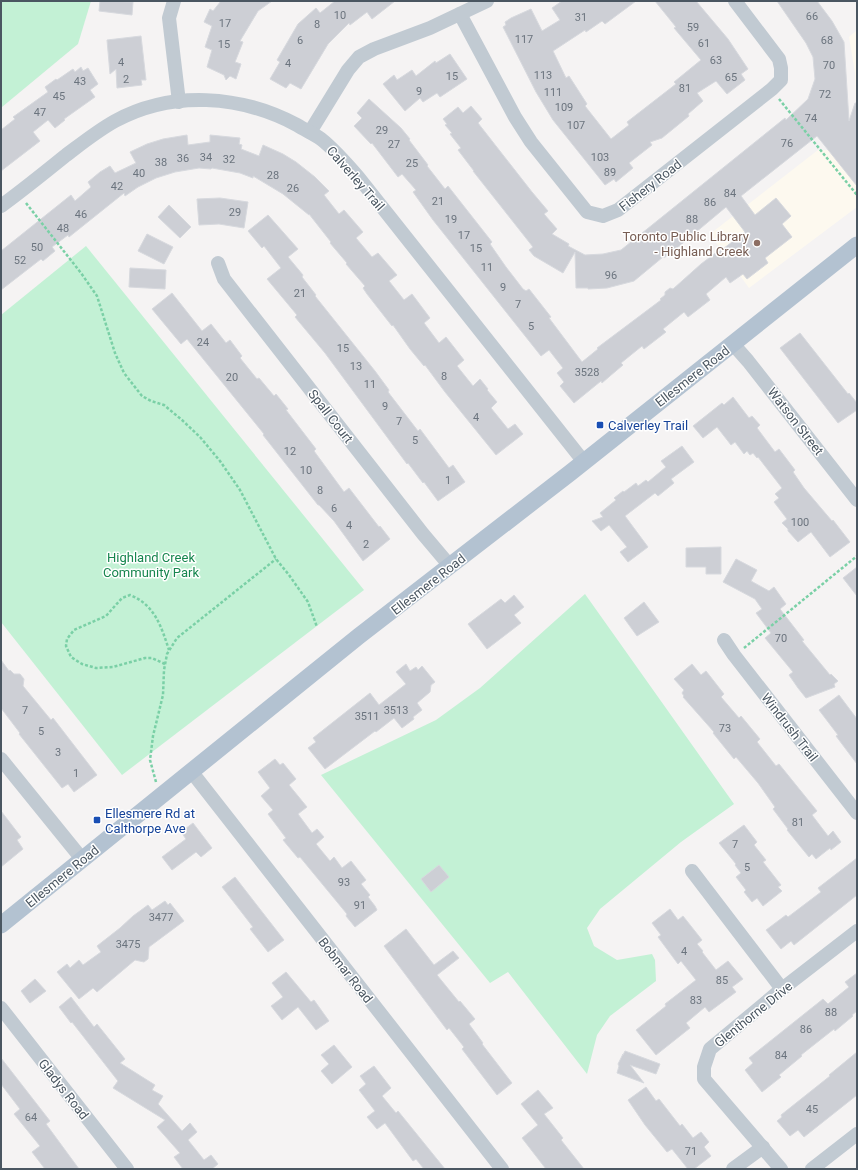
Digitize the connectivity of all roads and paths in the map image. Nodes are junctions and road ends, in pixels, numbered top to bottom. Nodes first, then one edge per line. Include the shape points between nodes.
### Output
1 (174, 1) edge
2 (487, 1) edge
3 (735, 1) edge
4 (460, 14) junction
5 (772, 89) junction
6 (179, 102) junction
7 (310, 132) junction
8 (18, 193) junction
9 (857, 194) edge
10 (1, 206) edge
11 (857, 245) edge
12 (218, 263) dead end
13 (733, 344) junction
14 (584, 462) junction
15 (857, 500) edge
16 (857, 556) edge
17 (276, 559) junction
18 (450, 566) junction
19 (317, 627) dead end
20 (724, 640) dead end
21 (169, 650) junction
22 (734, 655) junction
23 (165, 664) junction
24 (1, 759) edge
25 (191, 771) junction
26 (159, 797) junction
27 (857, 813) edge
28 (82, 859) junction
29 (692, 871) dead end
30 (1, 926) edge
31 (857, 931) edge
32 (782, 989) junction
33 (1, 1008) edge
34 (857, 1134) edge
35 (763, 1147) junction
36 (127, 1169) edge
37 (502, 1169) edge
38 (733, 1169) edge
39 (781, 1169) edge
40 (812, 1169) edge

1 - 6 street via 169,18
2 - 4 street
3 - 5 street, Fishery Road via 779,59 781,80
4 - 5 street, Fishery Road via 531,142 587,212 603,216 618,210
4 - 7 street via 359,57 348,70
5 - 9 path
6 - 7 street, Calverley Trail via 229,102 256,108 284,118
6 - 8 street, Calverley Trail via 137,111 116,120 95,133
7 - 14 street, Calverley Trail via 332,149 359,178
8 - 10 street, Calverley Trail
8 - 17 path via 97,296 124,373 142,396 151,402 164,405 182,420 220,461 240,490
11 - 13 main road, Ellesmere Road
12 - 18 street, Spall Court via 224,279
13 - 14 main road, Ellesmere Road
13 - 15 street, Watson Street
14 - 18 main road, Ellesmere Road
16 - 22 path
17 - 19 path via 308,602
17 - 21 path via 177,638
18 - 25 main road, Ellesmere Road
20 - 22 street, Windrush Trail
21 - 23 path
21 - 23 path via 161,625 152,611 140,599 130,595 122,598 106,616 74,630 67,639 66,646 71,657 96,668 113,667 145,658 152,658
22 - 27 street, Windrush Trail
23 - 26 path via 163,696 150,760
24 - 28 street
25 - 26 main road, Ellesmere Road
25 - 37 street, Bobmar Road
26 - 28 main road, Ellesmere Road
28 - 30 main road, Ellesmere Road
29 - 32 street
31 - 32 street, Glenthorne Drive
32 - 35 street, Glenthorne Drive via 710,1049 704,1071 704,1079
33 - 36 street, Gladys Road
34 - 40 street
35 - 38 street
35 - 39 street, Glenthorne Drive

